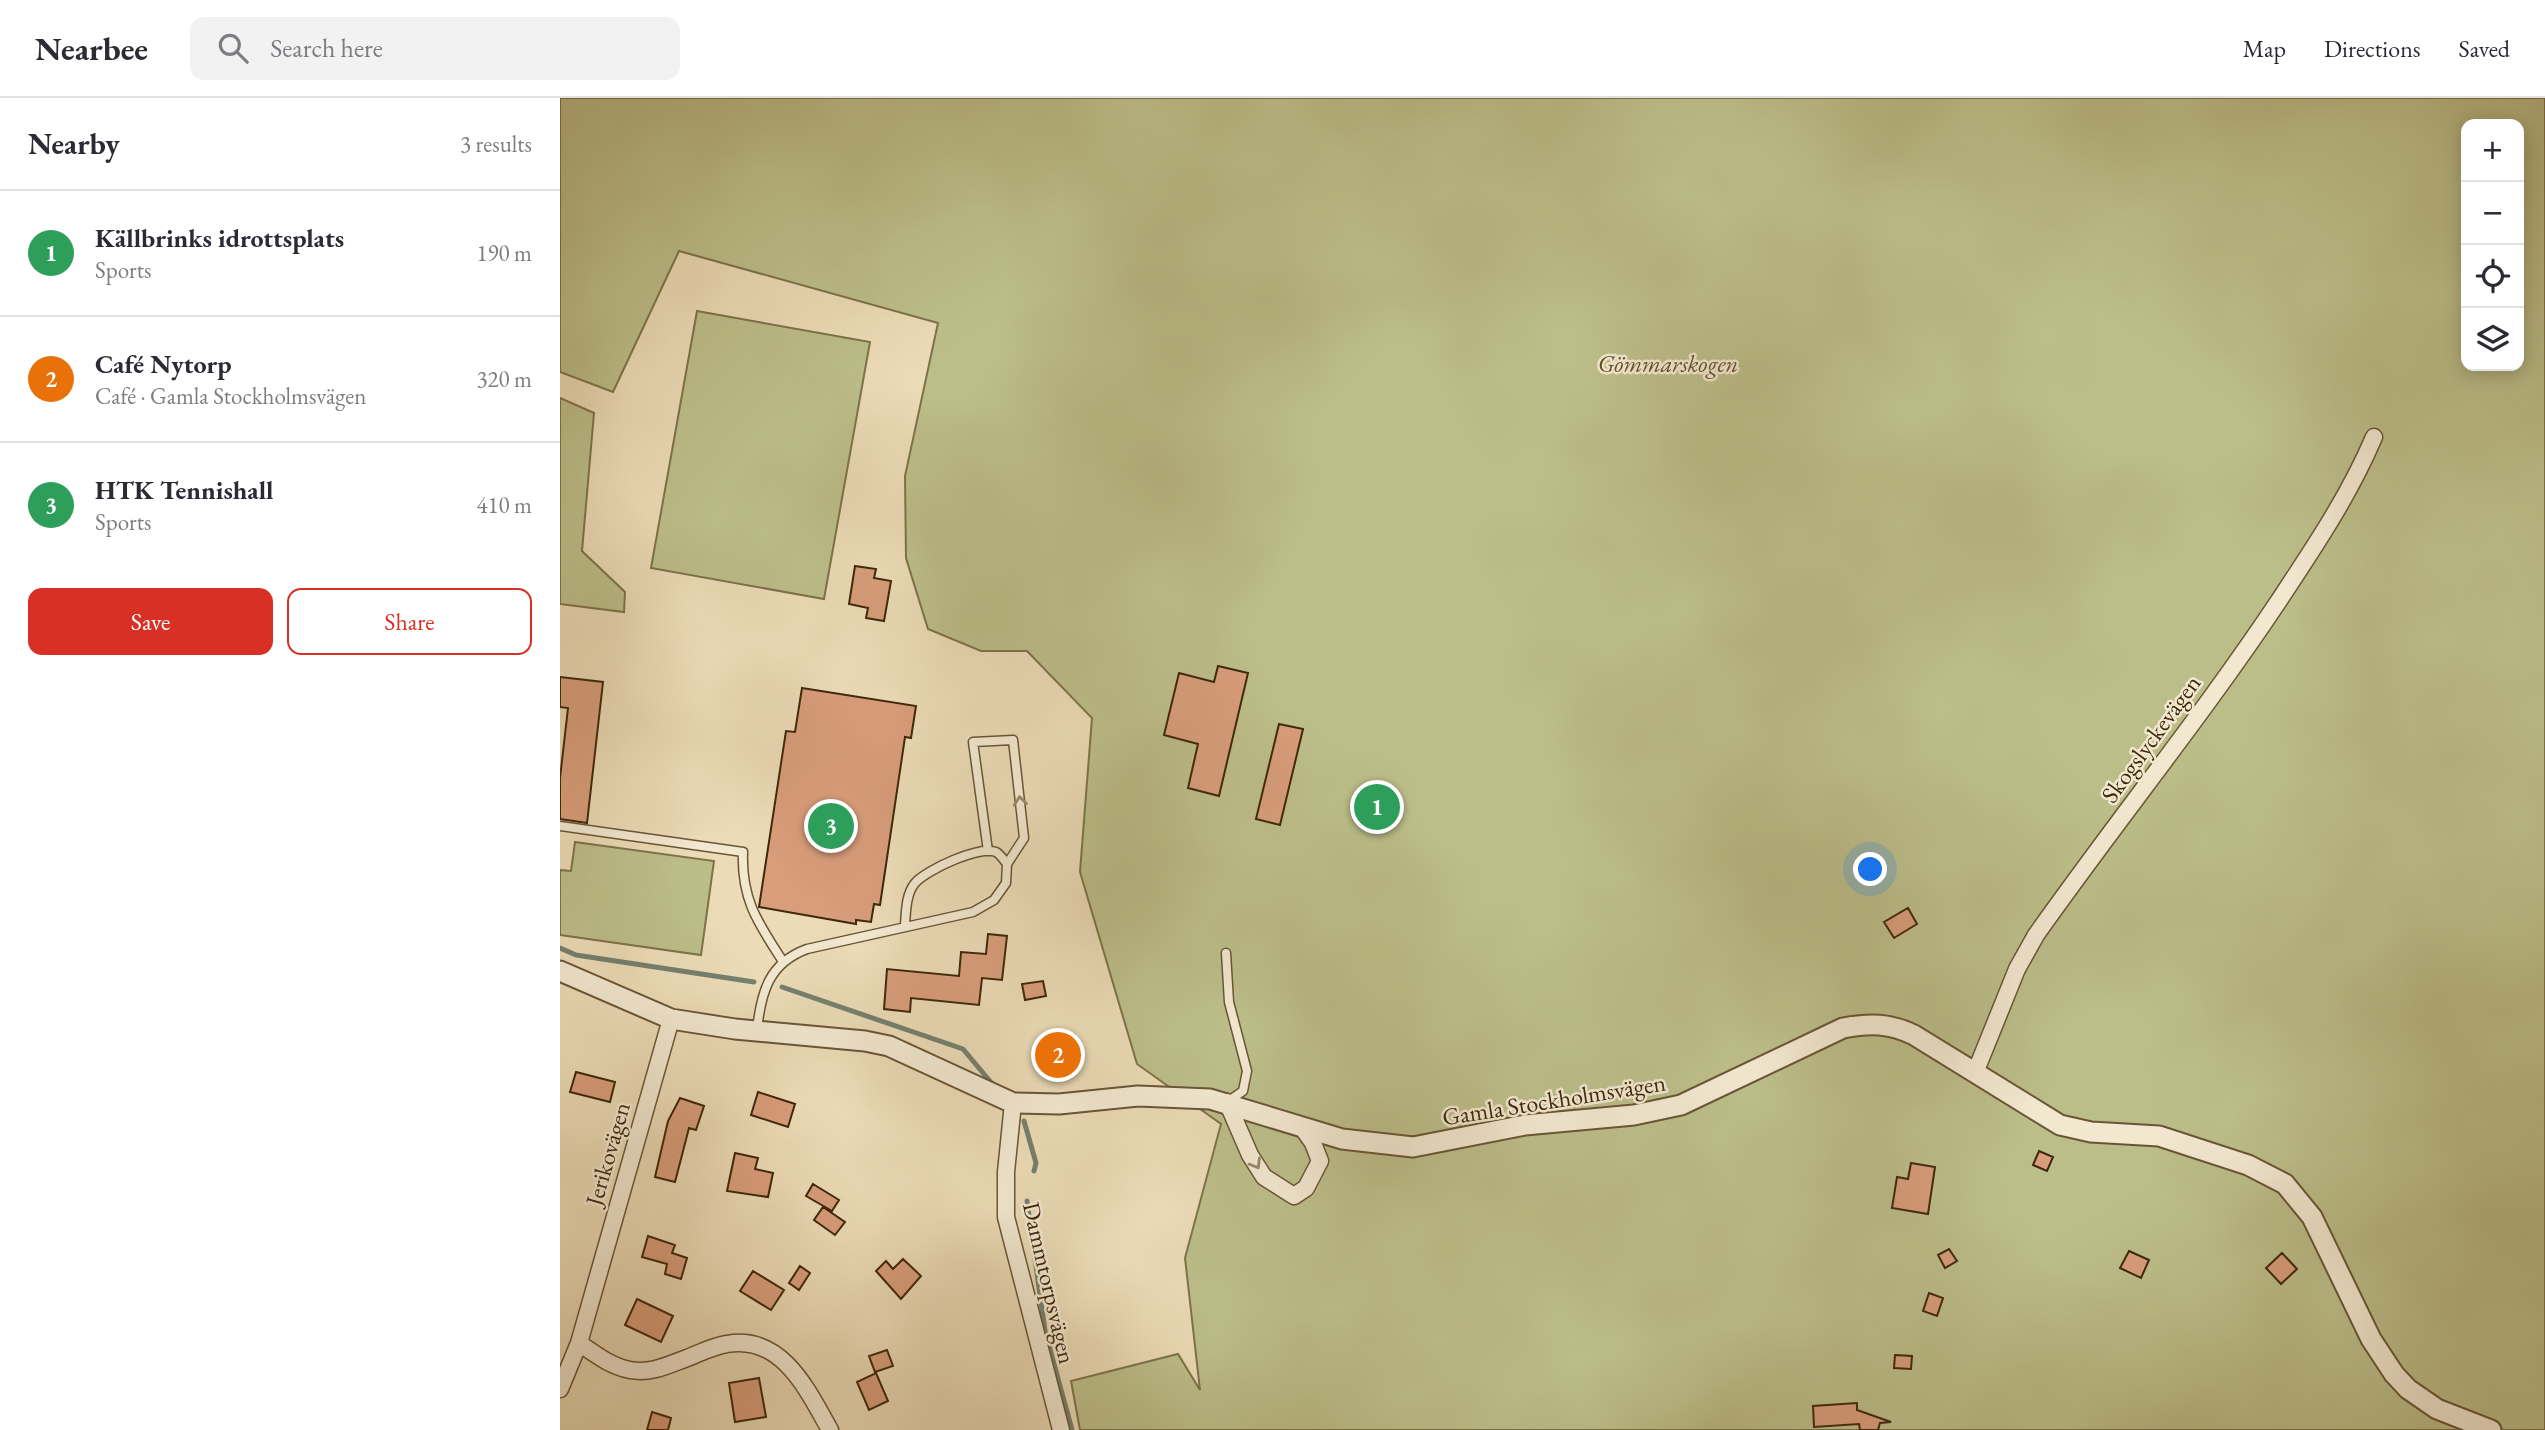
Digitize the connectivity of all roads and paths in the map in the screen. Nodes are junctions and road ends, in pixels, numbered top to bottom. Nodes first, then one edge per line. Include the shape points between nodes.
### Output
1 (2374, 437) dead end
2 (560, 826) edge
3 (988, 850) junction
4 (1007, 864) junction
5 (905, 925) junction
6 (1226, 953) dead end
7 (782, 960) junction
8 (560, 971) edge
9 (671, 1019) junction
10 (756, 1031) junction
11 (1975, 1073) junction
12 (1227, 1102) junction
13 (1013, 1103) junction
14 (1301, 1126) junction
15 (579, 1343) junction
16 (560, 1388) edge
17 (830, 1430) edge
18 (1061, 1430) edge
19 (2491, 1430) edge

1 - 11 street, Skogslyckevägen via 2327,528 2252,641 2036,935 2017,969
2 - 7 lane via 743,852 742,876 749,905
3 - 4 lane via 998,853
4 -> 3 lane via 1024,838 1013,740 973,742
3 - 5 lane via 934,869 915,883
4 - 5 lane via 1006,883 984,907
5 - 7 lane via 807,949
6 - 12 lane via 1229,1002 1247,1071 1243,1091
7 - 10 lane via 762,997
8 - 9 street, Gamla Stockholmsvägen
9 - 10 street, Gamla Stockholmsvägen
9 - 15 street, Jerikovägen
10 - 13 street, Gamla Stockholmsvägen via 889,1046
11 - 14 street, Gamla Stockholmsvägen via 1903,1029 1867,1024 1826,1034 1703,1096 1634,1115 1525,1125 1413,1147 1342,1139
11 - 19 street, Gamla Stockholmsvägen via 2060,1125 2091,1132 2159,1136 2248,1165 2286,1185 2312,1217 2371,1339 2394,1374 2437,1409
12 - 13 street, Gamla Stockholmsvägen via 1138,1096 1059,1104
12 - 14 street, Gamla Stockholmsvägen
12 -> 14 street via 1264,1177 1294,1196 1306,1188 1320,1161
13 - 18 street, Dammtorpsvägen via 1006,1217
15 - 16 street, Jerikovägen
15 - 17 street via 613,1365 652,1371 721,1345 762,1347 789,1365

